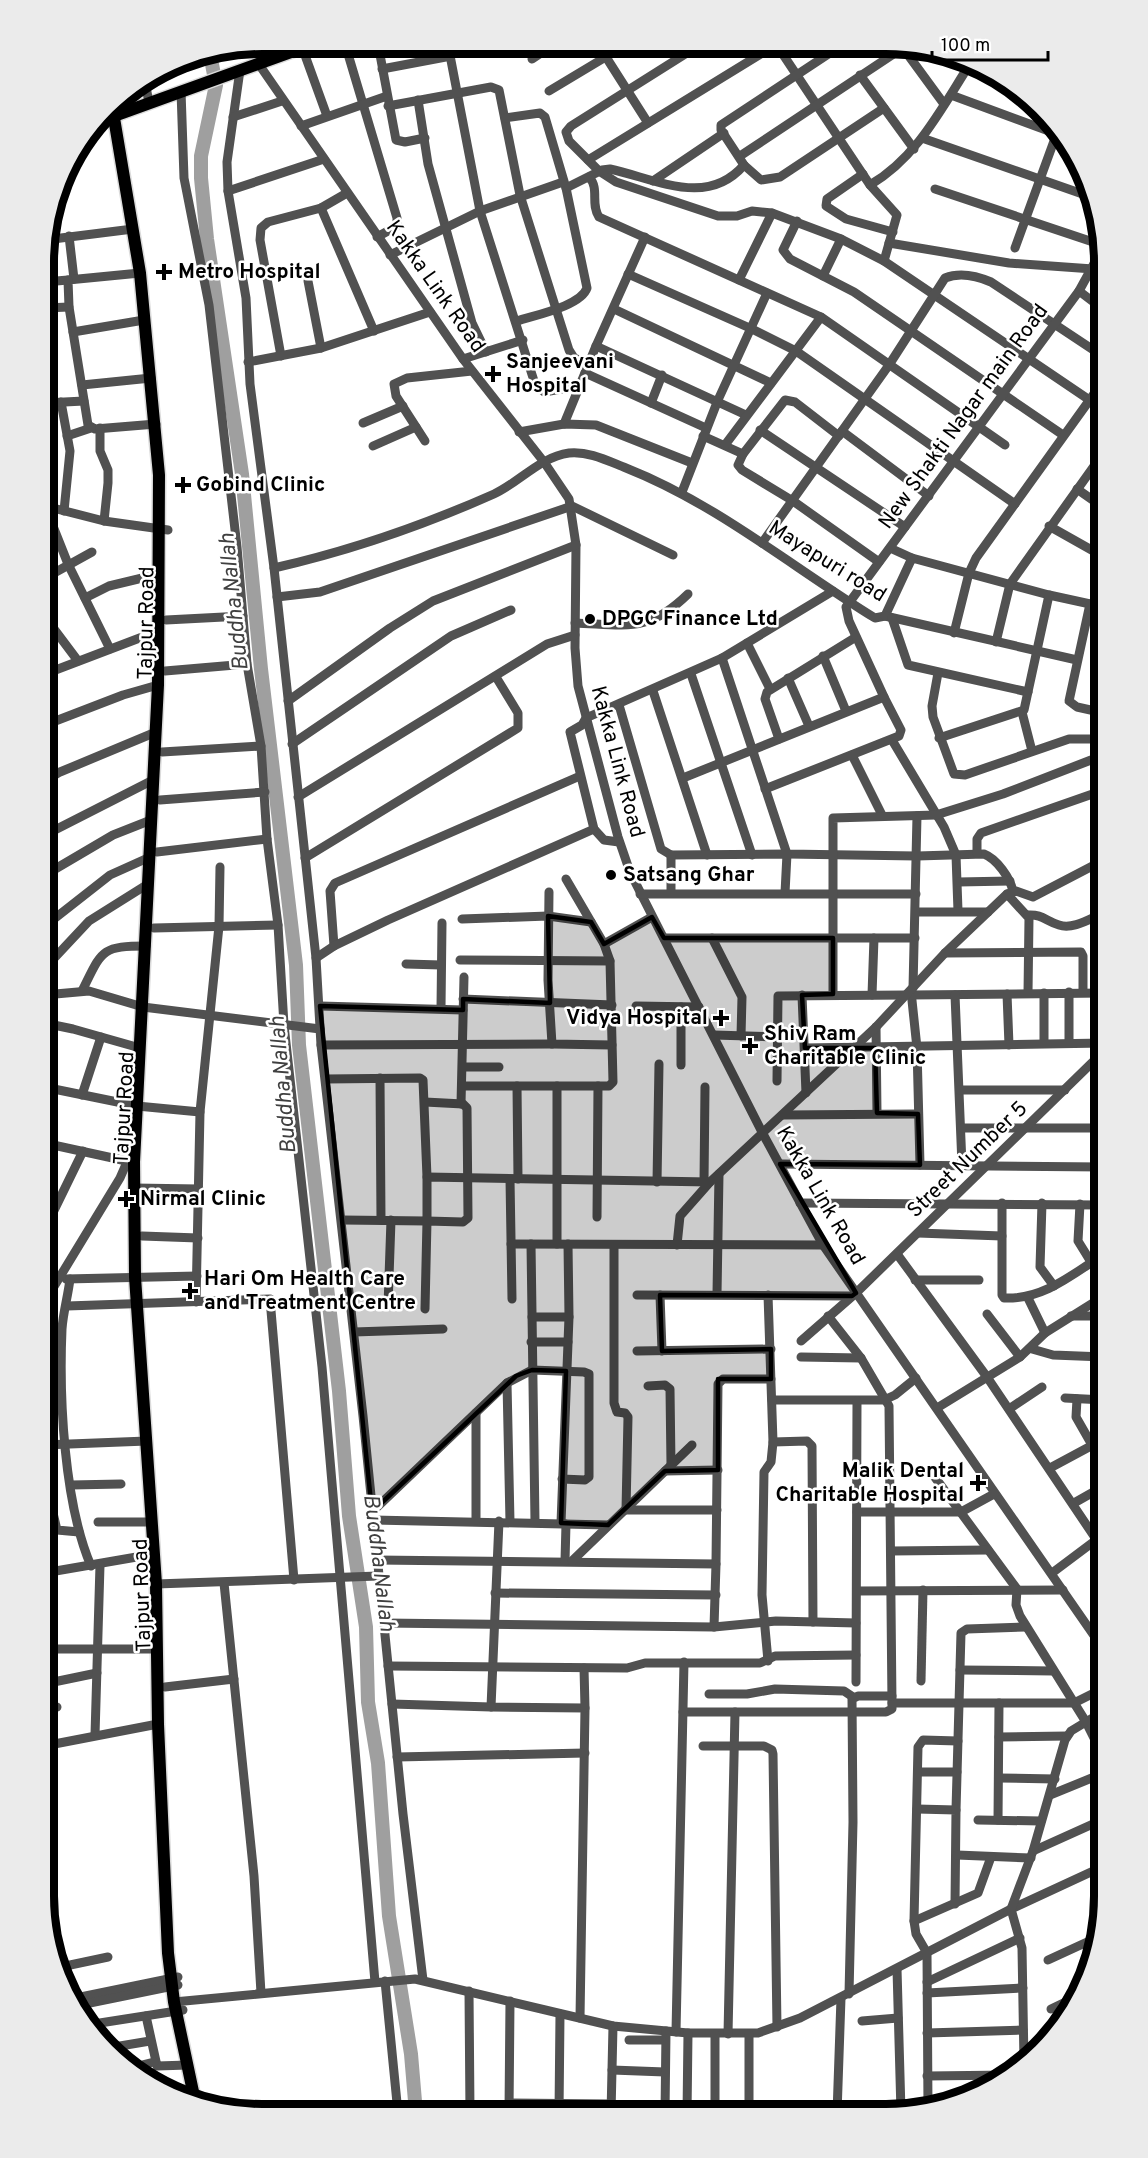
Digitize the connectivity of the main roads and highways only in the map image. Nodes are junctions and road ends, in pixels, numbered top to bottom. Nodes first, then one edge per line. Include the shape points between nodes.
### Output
1 (284, 54) edge
2 (119, 111) edge
3 (116, 114) edge
4 (116, 114) edge
5 (164, 530) junction
6 (153, 854) junction
7 (147, 1008) junction
8 (140, 1107) junction
9 (138, 1188) junction
10 (139, 1276) junction
11 (141, 1304) junction
12 (159, 1584) junction
13 (174, 1982) junction
14 (178, 2006) junction
15 (193, 2092) edge
16 (201, 2095) edge

1 - 2 main road
3 - 5 main road, Tajpur Road via 140,273
4 - 5 main road, Tajpur Road via 148,272 165,448
5 - 6 main road, Tajpur Road via 159,574
5 - 6 main road, Tajpur Road via 165,671 160,800
6 - 7 main road, Tajpur Road via 154,928
6 - 7 main road, Tajpur Road via 148,884
7 - 8 main road, Tajpur Road
7 - 8 main road, Tajpur Road via 141,1048
8 - 9 main road, Tajpur Road
8 - 9 main road, Tajpur Road via 130,1162
9 - 10 main road, Tajpur Road
9 - 10 main road, Tajpur Road via 142,1236
10 - 11 main road, Tajpur Road
11 - 12 main road, Tajpur Road
11 - 12 main road, Tajpur Road via 154,1554
12 - 13 main road, Tajpur Road
12 - 13 main road, Tajpur Road via 158,1724
13 - 14 main road, Tajpur Road
14 - 15 main road, Tajpur Road
14 - 16 main road, Tajpur Road

